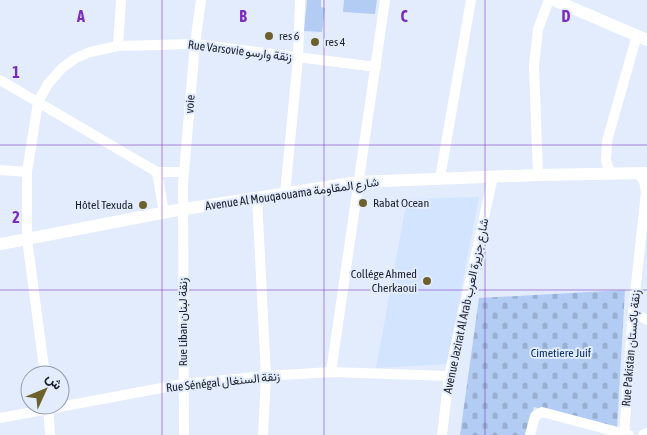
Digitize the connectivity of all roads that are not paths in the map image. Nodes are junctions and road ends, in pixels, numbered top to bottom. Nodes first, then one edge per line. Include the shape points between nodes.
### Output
1 (121, 0) edge
2 (201, 0) edge
3 (300, 0) edge
4 (385, 0) edge
5 (471, 0) edge
6 (550, 0) edge
7 (554, 0) edge
8 (642, 37) edge
9 (195, 44) junction
10 (118, 46) junction
11 (298, 58) junction
12 (376, 66) junction
13 (0, 80) edge
14 (38, 102) junction
15 (0, 170) edge
16 (26, 172) junction
17 (157, 172) junction
18 (184, 172) junction
19 (642, 173) edge
20 (611, 174) junction
21 (538, 175) junction
22 (493, 177) junction
23 (440, 178) junction
24 (358, 182) junction
25 (284, 194) junction
26 (257, 198) junction
27 (182, 209) junction
28 (164, 213) junction
29 (27, 239) junction
30 (0, 244) edge
31 (643, 247) edge
32 (632, 312) junction
33 (647, 320) edge
34 (44, 365) edge
35 (331, 372) junction
36 (266, 376) junction
37 (449, 376) junction
38 (183, 384) junction
39 (70, 404) edge
40 (20, 414) edge
41 (49, 415) edge
42 (0, 418) edge
43 (647, 433) edge
44 (50, 435) edge
45 (184, 435) edge
46 (263, 435) edge
47 (442, 435) edge
48 (530, 435) edge
49 (626, 435) edge
50 (643, 435) edge

1 - 10 street
2 - 9 street, voie
3 - 11 street
4 - 12 street
5 - 23 street
6 - 21 street via 538,29 534,66
7 - 8 street
8 - 20 street via 607,141 606,161
9 - 10 street, Rue Varsovie زنقة وارسو
9 - 11 street, Rue Varsovie زنقة وارسو
9 - 18 street, voie
10 - 14 street, Rue Varsovie زنقة وارسو via 76,58 48,84
11 - 12 street, Rue Varsovie زنقة وارسو
11 - 25 street
12 - 24 street
13 - 14 street
14 - 16 street
14 - 17 street
15 - 16 street
16 - 29 street
17 - 18 street
17 - 28 street
18 - 27 street, voie
19 - 20 street, Avenue Al Mouqaouama شارع المقاومة
19 - 31 street, Rue Pakistan زنقة باكستان via 646,187
20 - 21 street, Avenue Al Mouqaouama شارع المقاومة
21 - 22 street, Avenue Al Mouqaouama شارع المقاومة
22 - 23 street, Avenue Al Mouqaouama شارع المقاومة
22 - 37 street, Avenue Jazirat Al Arab شارع جزيرة العرب
23 - 24 street, Avenue Al Mouqaouama شارع المقاومة
24 - 25 street, Avenue Al Mouqaouama شارع المقاومة
24 - 35 street
25 - 26 street, Avenue Al Mouqaouama شارع المقاومة
26 - 27 street, Avenue Al Mouqaouama شارع المقاومة
26 - 36 street
27 - 28 street, Avenue Al Mouqaouama شارع المقاومة
27 - 38 street, Rue Liban زنقة لبنان
28 - 29 street, Avenue Al Mouqaouama شارع المقاومة
29 - 30 street, Avenue Al Mouqaouama شارع المقاومة
29 - 34 street
31 - 32 street, Rue Pakistan زنقة باكستان
32 - 33 street
32 - 49 street, Rue Pakistan زنقة باكستان
35 - 36 street, Rue Sénégal زنقة السنغال
35 - 37 street, Rue Sénégal زنقة السنغال
36 - 38 street, Rue Sénégal زنقة السنغال
36 - 46 street
37 - 47 street, Avenue Jazirat Al Arab شارع جزيرة العرب
38 - 39 street, Rue Sénégal زنقة السنغال
38 - 45 street, Rue Liban زنقة لبنان
40 - 42 street, Rue Sénégal زنقة السنغال
41 - 44 street
43 - 50 street
48 - 49 street via 535,416 542,412

